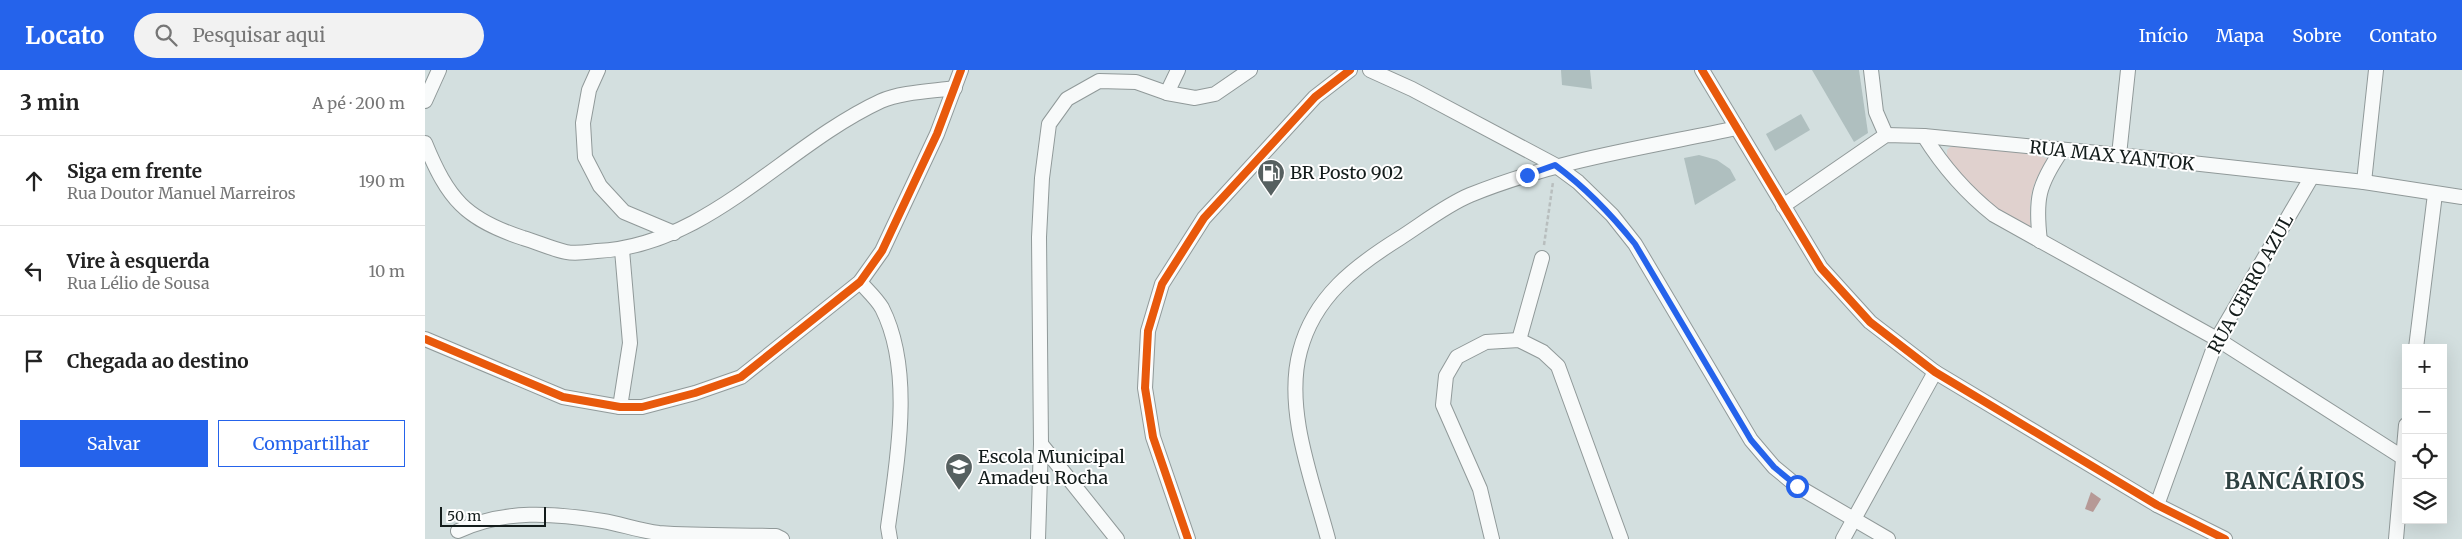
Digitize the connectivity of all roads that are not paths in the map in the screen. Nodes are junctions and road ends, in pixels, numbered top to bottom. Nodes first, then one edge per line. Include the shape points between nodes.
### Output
1 (439, 70) edge
2 (598, 70) edge
3 (961, 70) edge
4 (1178, 70) edge
5 (1250, 70) edge
6 (1350, 70) edge
7 (1370, 70) edge
8 (1702, 70) edge
9 (1871, 70) edge
10 (2128, 70) edge
11 (2376, 70) edge
12 (955, 88) junction
13 (1167, 93) junction
14 (425, 101) edge
15 (1737, 128) junction
16 (1886, 135) junction
17 (1924, 136) junction
18 (425, 142) edge
19 (2062, 150) junction
20 (2119, 155) junction
21 (1555, 165) junction
22 (2311, 178) junction
23 (2364, 182) junction
24 (2435, 194) junction
25 (2462, 197) edge
26 (1783, 206) junction
27 (674, 234) junction
28 (2040, 241) junction
29 (622, 250) junction
30 (1542, 258) road end
31 (860, 282) junction
32 (425, 339) edge
33 (2217, 339) junction
34 (1519, 340) junction
35 (2416, 344) edge
36 (1935, 372) junction
37 (620, 406) junction
38 (1041, 444) junction
39 (2402, 457) joint
40 (2157, 506) junction
41 (1854, 520) junction
42 (458, 531) dead end
43 (782, 539) edge
44 (890, 539) edge
45 (1038, 539) edge
46 (1117, 539) edge
47 (1188, 539) edge
48 (1328, 539) edge
49 (1492, 539) edge
50 (1621, 539) edge
51 (1843, 539) edge
52 (1889, 539) edge
53 (2225, 539) edge
54 (2396, 539) edge

1 - 14 street
2 - 27 street via 589,90 583,123 585,158 600,186 624,212
3 - 12 street
4 - 13 street
5 - 13 street via 1215,94 1195,98
6 - 47 street via 1315,96 1204,218 1162,284 1149,331 1145,388 1153,437
7 - 21 street
8 - 15 street
9 - 16 street via 1876,112
10 - 20 street
11 - 23 street
12 - 27 street via 883,100 806,144 722,206
12 - 31 street via 882,251
13 - 38 street via 1136,82 1099,82 1067,99 1049,124 1039,237
15 - 21 street
15 - 26 street
16 - 17 street, RUA MAX YANTOK
16 - 26 street
17 - 19 street, RUA MAX YANTOK
17 - 28 street via 1966,193 1993,216
18 - 29 street via 449,190 467,212 499,230 568,252
19 - 20 street, RUA MAX YANTOK
19 - 28 street via 2039,192
20 - 22 street, RUA MAX YANTOK
21 - 41 street via 1612,214 1635,244 1751,440 1774,467 1797,486
21 - 48 street via 1469,196 1367,259 1333,288 1314,316 1300,351 1295,384 1299,426
22 - 23 street, RUA MAX YANTOK
22 - 33 street, RUA CERRO AZUL
23 - 24 street, RUA MAX YANTOK
24 - 25 street, RUA MAX YANTOK
24 - 35 street
26 - 36 street via 1821,268 1870,322
27 - 29 street
28 - 33 street
29 - 37 street via 630,343
30 - 34 street
31 - 37 street via 741,377 642,407
31 - 44 street via 881,307 897,364 900,419 888,528
32 - 37 street via 563,397
33 - 39 street
33 - 40 street, RUA CERRO AZUL
34 - 49 street via 1486,342 1457,357 1446,376 1443,404 1480,490
34 - 50 street via 1543,352 1558,366
36 - 40 street
36 - 41 street
38 - 45 street
38 - 46 street
39 - 54 street
40 - 53 street
41 - 51 street
41 - 52 street
42 - 43 street via 491,519 529,514 603,521 657,533 776,536

